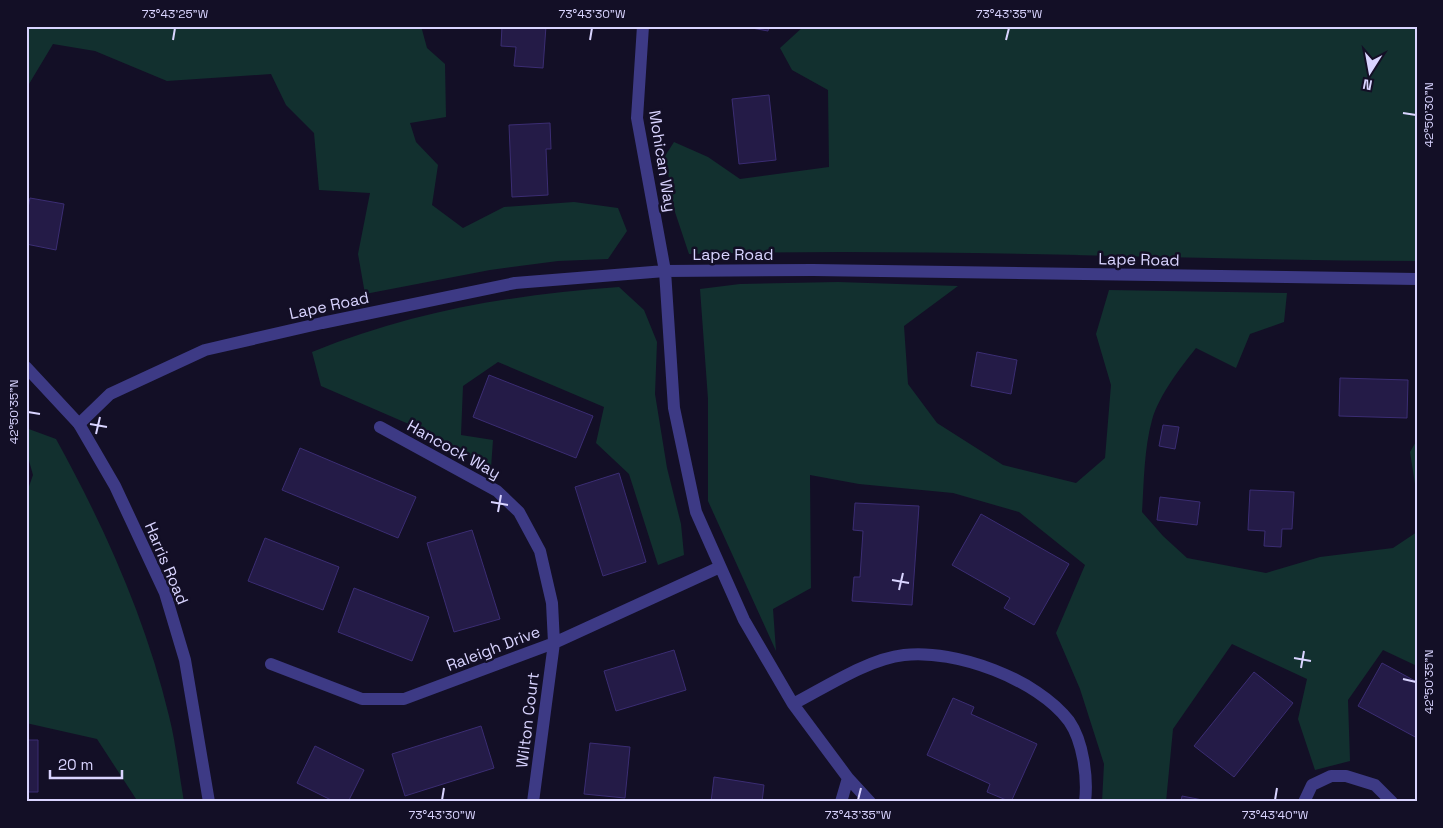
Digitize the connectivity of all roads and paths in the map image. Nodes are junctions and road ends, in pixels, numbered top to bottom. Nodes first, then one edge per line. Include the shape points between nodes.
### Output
1 (643, 26) edge
2 (665, 270) junction
3 (1417, 279) edge
4 (26, 367) edge
5 (79, 424) junction
6 (380, 427) dead end
7 (720, 567) junction
8 (554, 643) junction
9 (271, 664) dead end
10 (793, 704) junction
11 (848, 778) junction
12 (209, 802) edge
13 (533, 802) edge
14 (841, 802) edge
15 (870, 802) edge
16 (1085, 802) edge
17 (1304, 802) edge
18 (1392, 802) edge

1 - 2 street, Mohican Way via 637,118
2 - 3 street, Lape Road
2 - 5 street, Lape Road via 515,283 205,350 110,394
2 - 7 street, Mohican Way via 674,408 696,512
4 - 5 street, Harris Road
5 - 12 street, Harris Road via 115,486 165,593 185,660
6 - 8 street, Hancock Way via 497,490 518,512 540,551 552,603
7 - 8 street, Raleigh Drive
7 - 10 street, Mohican Way via 744,620
8 - 9 street, Raleigh Drive via 404,699 362,699
8 - 13 street, Wilton Court
10 - 11 street, Mohican Way
10 - 16 street via 870,664 903,655 931,654 990,669 1048,700 1068,721 1077,736 1084,771
11 - 14 street
11 - 15 street, Mohican Way
17 - 18 street via 1312,786 1331,776 1339,776 1375,785

